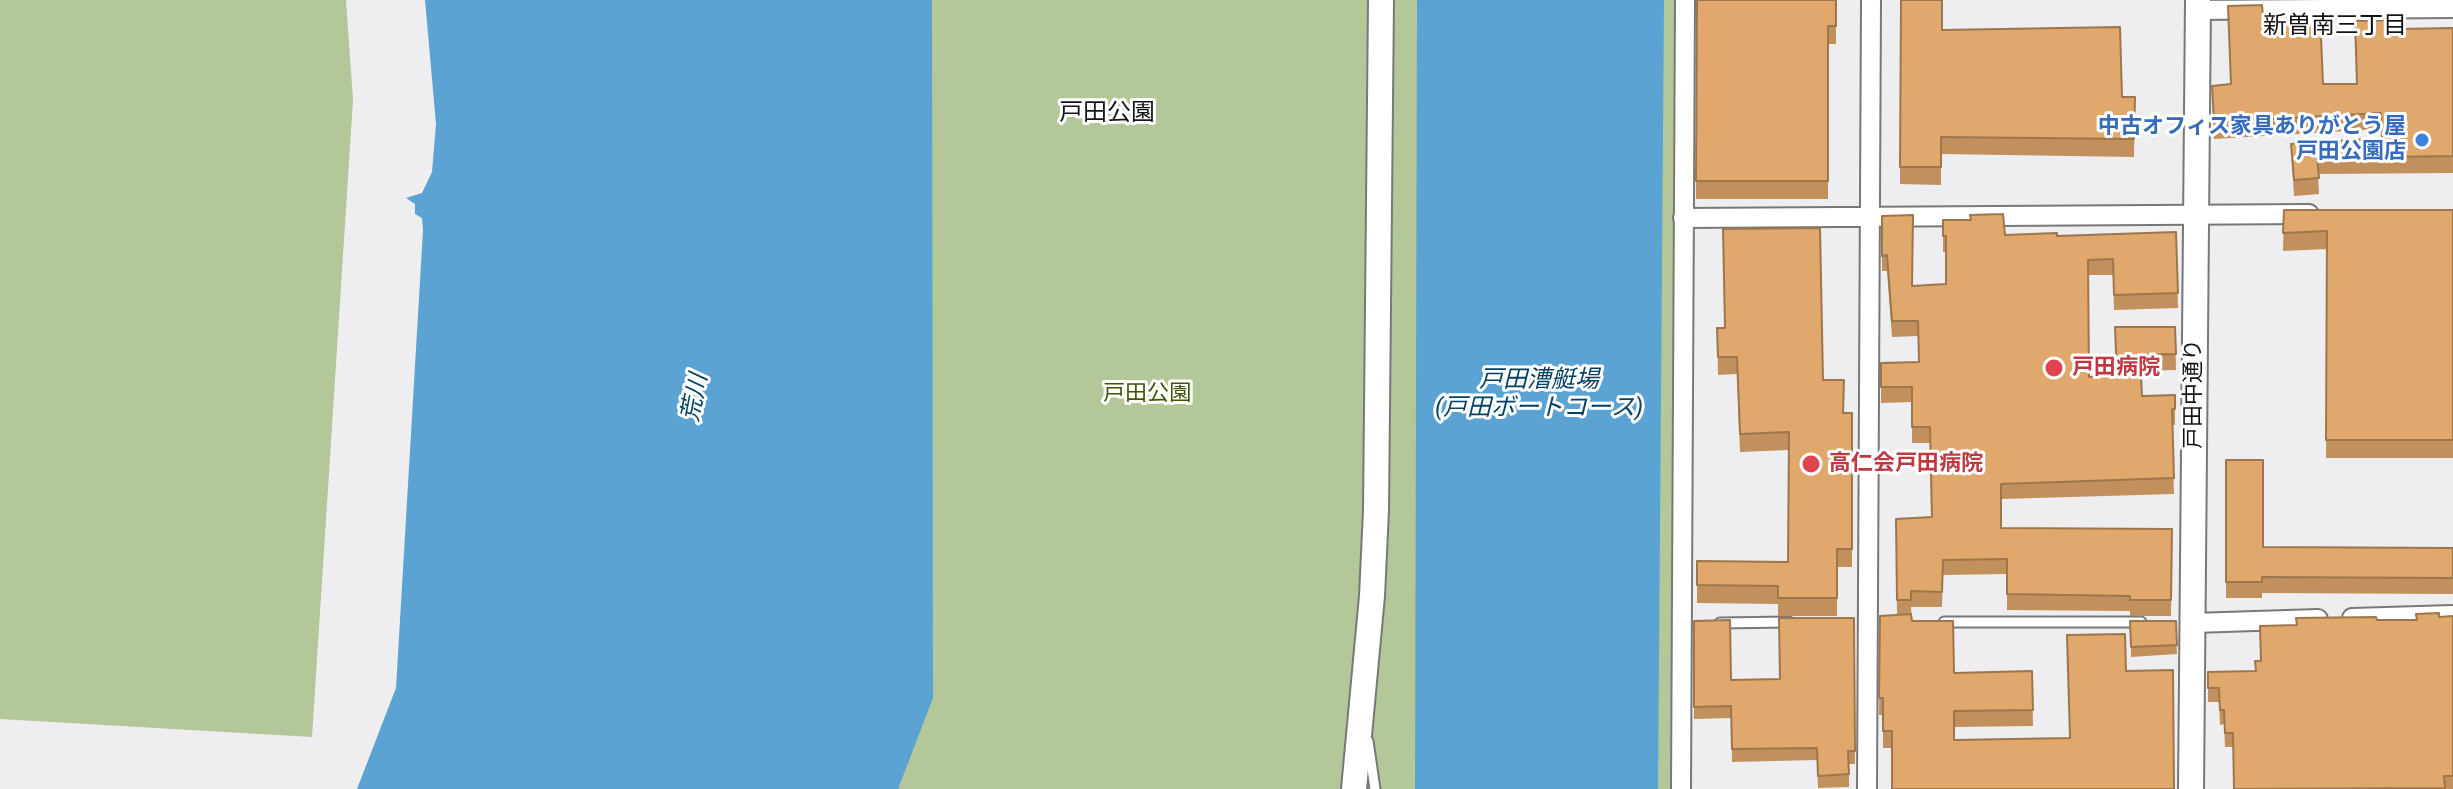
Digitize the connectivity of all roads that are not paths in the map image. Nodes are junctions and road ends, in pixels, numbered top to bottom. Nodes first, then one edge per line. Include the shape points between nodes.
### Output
1 (1381, 0) edge
2 (1685, 0) edge
3 (1871, 0) edge
4 (2198, 5) edge
5 (2453, 8) edge
6 (2332, 213) edge
7 (2195, 214) junction
8 (1869, 217) junction
9 (1683, 218) junction
10 (2453, 615) edge
11 (1806, 622) edge
12 (1930, 622) edge
13 (2146, 622) edge
14 (1713, 623) edge
15 (2185, 623) junction
16 (1364, 707) junction
17 (1354, 789) edge
18 (1375, 789) edge
19 (1681, 789) edge
20 (1867, 789) edge
21 (2191, 789) edge

1 - 16 street via 1376,510
2 - 9 street
3 - 8 street
4 - 5 street
4 - 7 street, 戸田中通り
6 - 7 street
7 - 8 street
7 - 15 street, 戸田中通り
8 - 9 street
8 - 20 street
9 - 19 street via 1690,623
10 - 15 street
11 - 14 lane
12 - 13 lane
15 - 21 street, 戸田中通り
16 - 17 street
16 - 18 lane

